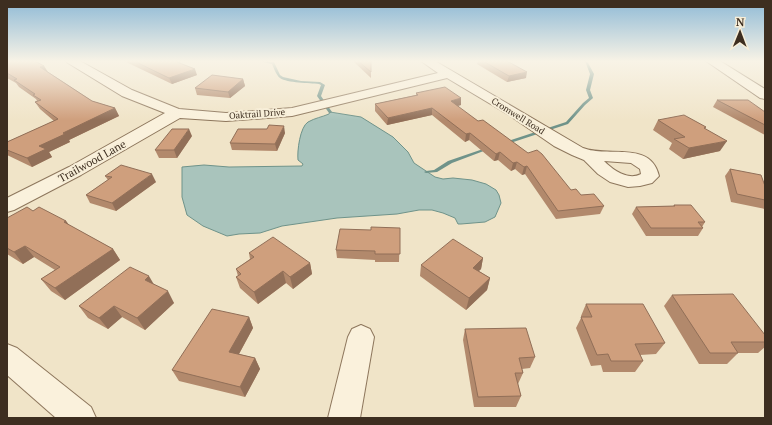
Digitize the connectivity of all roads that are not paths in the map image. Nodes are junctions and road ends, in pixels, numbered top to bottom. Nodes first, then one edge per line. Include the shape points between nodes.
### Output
1 (106, 81) edge
2 (421, 81) edge
3 (461, 81) edge
4 (743, 81) edge
5 (765, 95) edge
6 (177, 113) junction
7 (590, 156) dead end
8 (7, 206) edge
9 (361, 337) dead end
10 (7, 357) edge
11 (80, 418) edge
12 (344, 418) edge

1 - 6 street, Oaktrail Drive via 127,93
2 - 6 street, Oaktrail Drive via 292,112 226,117
3 - 7 street, Cromwell Road via 576,151
4 - 5 street
6 - 8 street, Trailwood Lane
9 - 12 street
10 - 11 street

